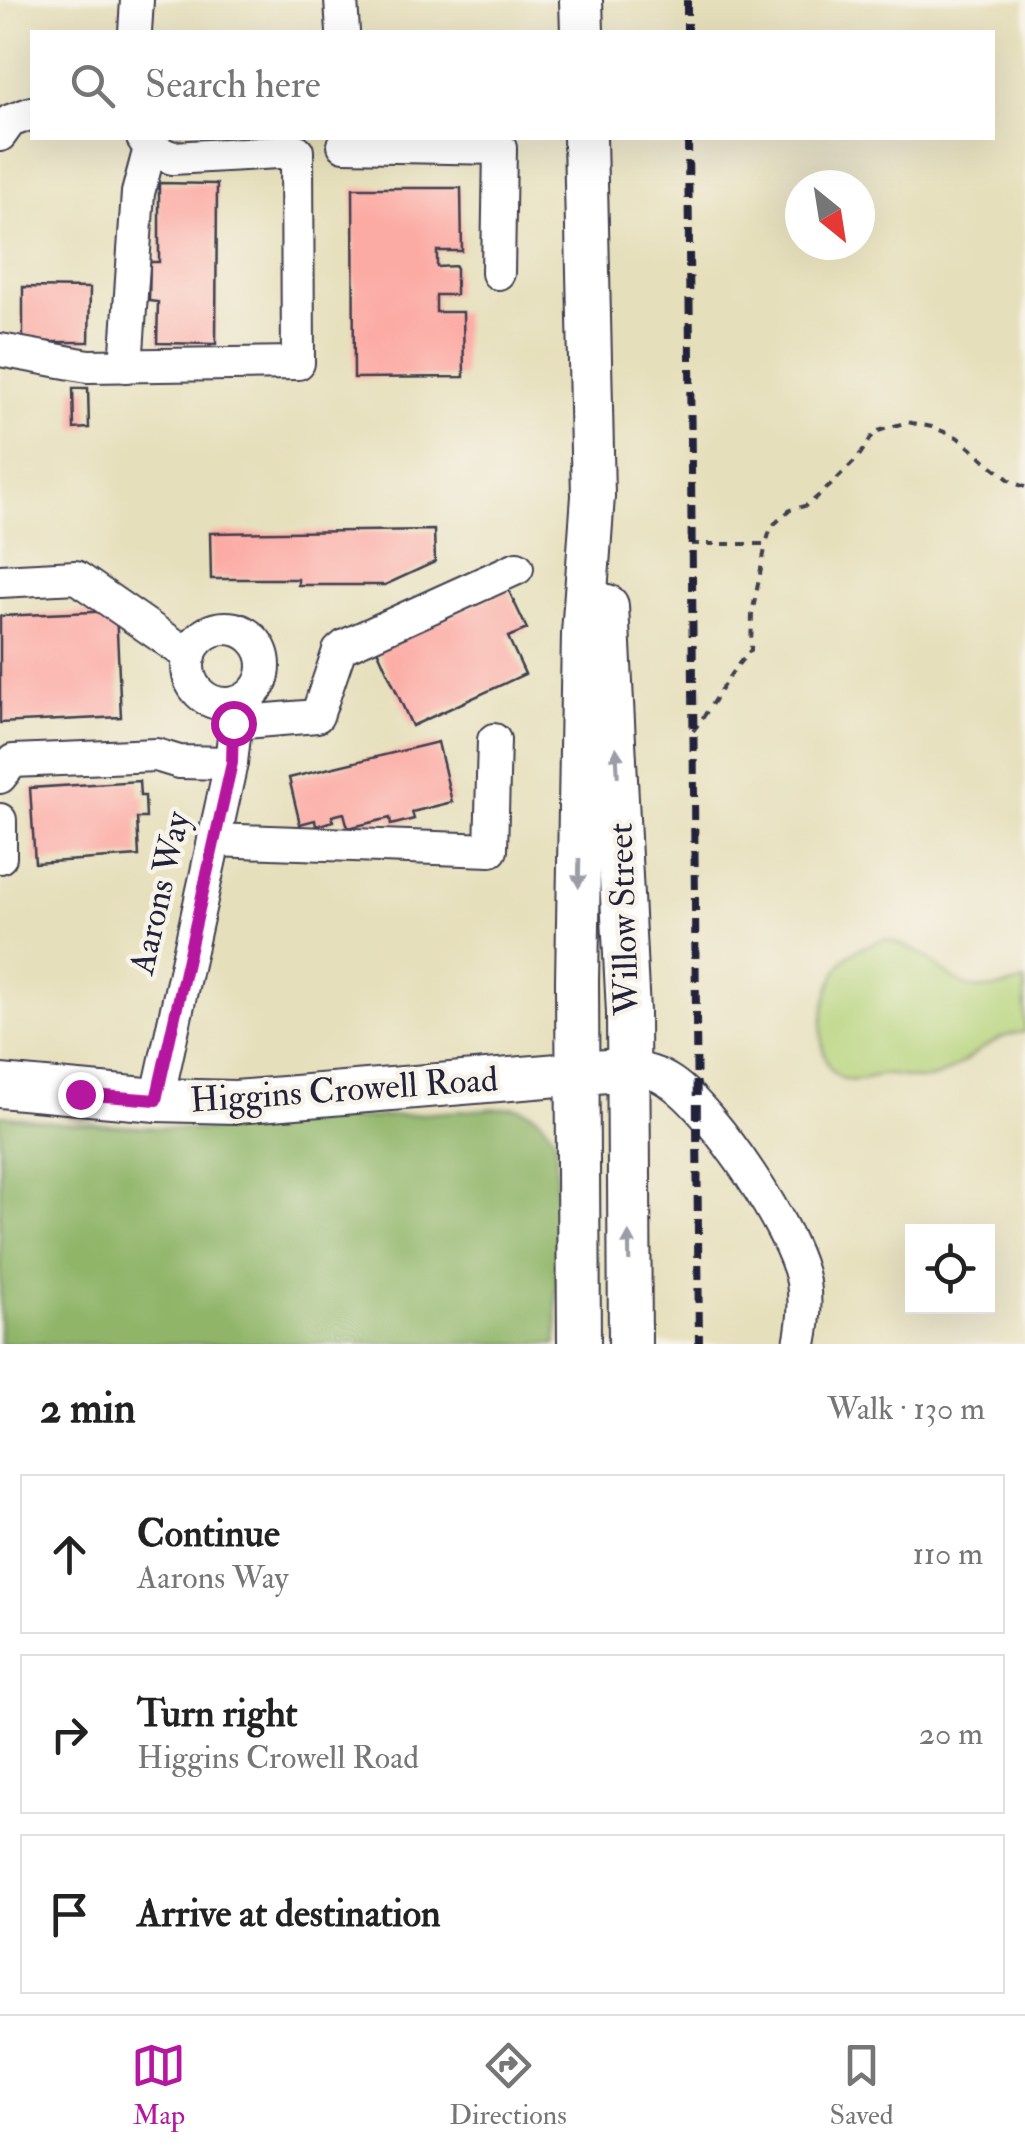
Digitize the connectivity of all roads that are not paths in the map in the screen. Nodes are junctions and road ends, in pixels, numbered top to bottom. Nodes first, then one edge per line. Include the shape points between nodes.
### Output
1 (137, 0) edge
2 (341, 0) edge
3 (581, 0) edge
4 (136, 30) edge
5 (342, 30) edge
6 (582, 30) edge
7 (30, 114) edge
8 (0, 135) edge
9 (584, 140) edge
10 (344, 141) edge
11 (146, 142) edge
12 (297, 151) junction
13 (498, 272) dead end
14 (0, 350) edge
15 (126, 366) junction
16 (593, 496) junction
17 (518, 568) dead end
18 (0, 581) edge
19 (190, 656) junction
20 (232, 714) junction
21 (494, 740) dead end
22 (232, 763) junction
23 (0, 777) edge
24 (0, 820) edge
25 (214, 840) junction
26 (0, 858) edge
27 (628, 1069) junction
28 (578, 1073) junction
29 (0, 1086) edge
30 (156, 1100) junction
31 (579, 1344) edge
32 (630, 1344) edge
33 (800, 1344) edge

1 - 4 street
2 - 5 street
3 - 6 main road
7 - 8 street
9 - 16 main road, Willow Street
10 - 12 street
10 - 13 street via 500,148
11 - 12 street via 172,158
11 - 15 street
12 - 15 street via 298,363
14 - 15 street
27 -> 16 main road, Willow Street via 610,630
16 -> 28 main road, Willow Street via 583,634
17 - 20 street via 345,646 317,716
18 - 19 street via 76,577
19 - 20 street via 196,690
19 - 20 street via 197,641 219,628 254,638 264,672
20 - 22 street, Aarons Way
21 - 25 street via 491,850
22 - 23 street via 156,755 13,761
22 - 25 street, Aarons Way
24 - 26 street
25 - 30 street, Aarons Way
27 - 28 main road, Higgins Crowell Road
32 -> 27 main road, Willow Street
27 - 33 street via 650,1071 686,1094 758,1190 800,1270
28 - 30 main road, Higgins Crowell Road via 236,1102
28 - 31 main road, Willow Street
29 - 30 main road, Higgins Crowell Road

